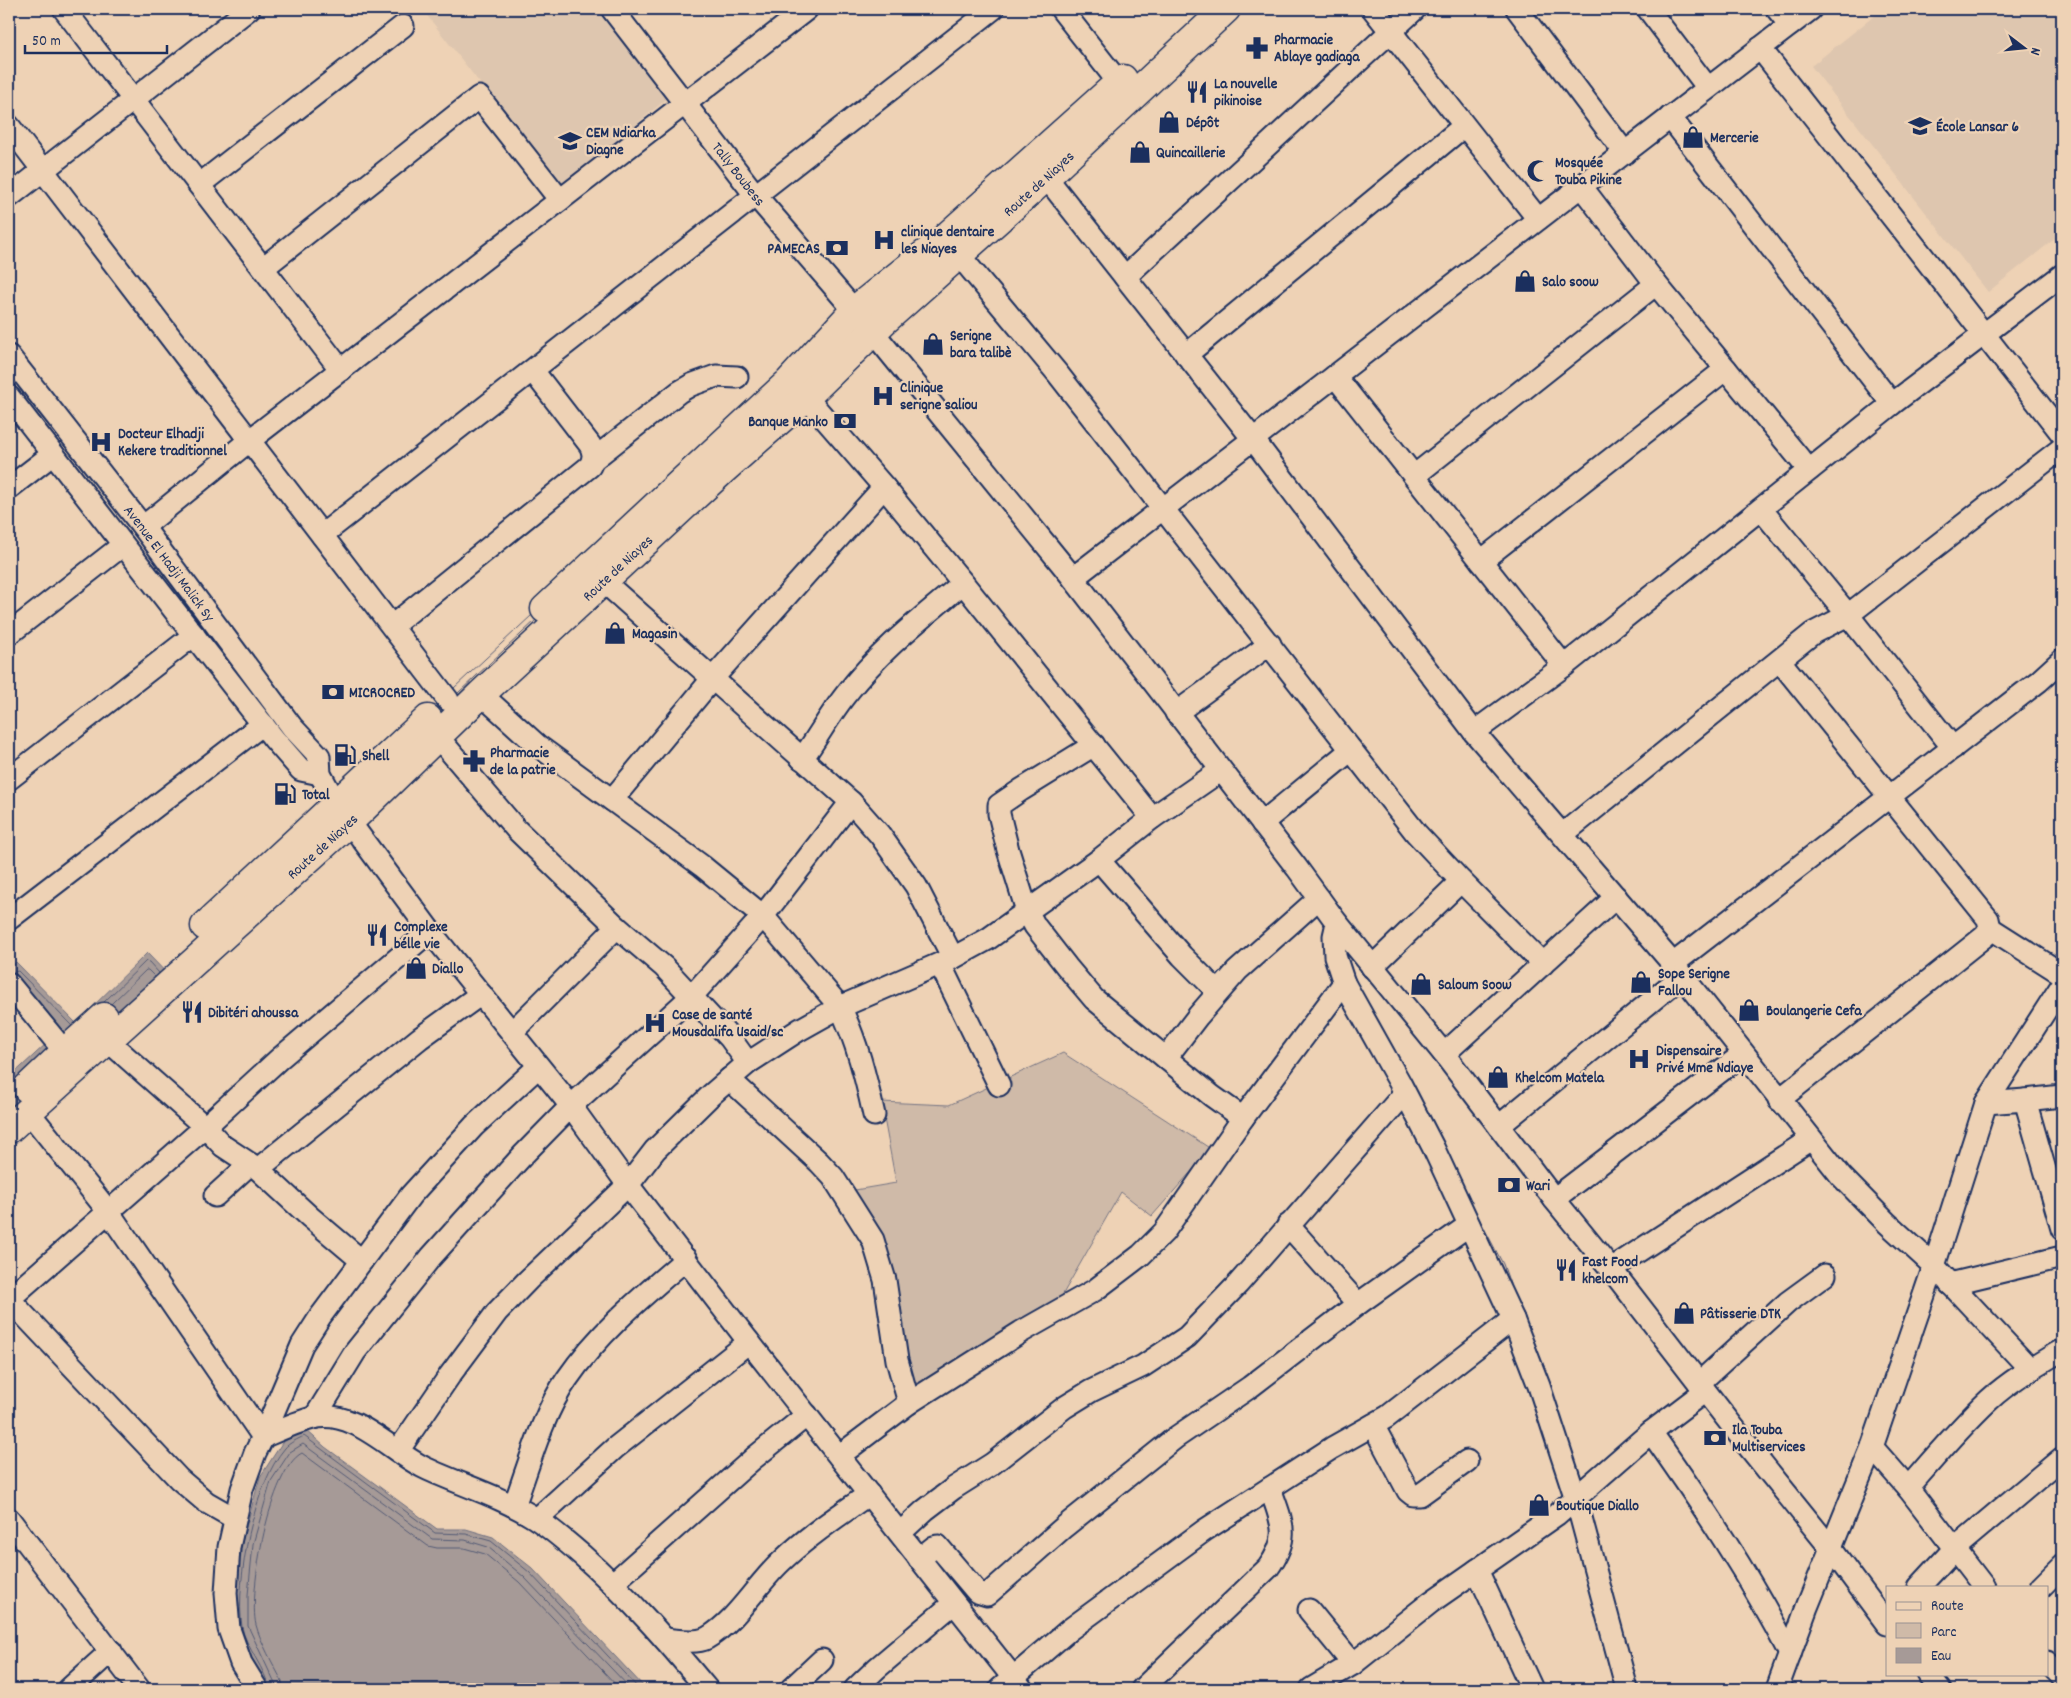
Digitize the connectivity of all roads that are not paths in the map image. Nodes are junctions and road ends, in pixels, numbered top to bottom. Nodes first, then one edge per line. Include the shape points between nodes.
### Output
1 (64, 9) edge
2 (249, 9) edge
3 (807, 9) edge
4 (993, 9) edge
5 (1061, 9) edge
6 (1199, 9) edge
7 (1226, 9) edge
8 (1372, 9) edge
9 (1415, 9) edge
10 (1517, 9) edge
11 (1648, 9) edge
12 (1811, 9) edge
13 (618, 11) edge
14 (1784, 17) edge
15 (403, 26) dead end
16 (1390, 32) junction
17 (1760, 48) junction
18 (1119, 83) junction
19 (1708, 88) junction
20 (134, 99) junction
21 (685, 103) junction
22 (1670, 117) junction
23 (9, 126) edge
24 (1464, 126) junction
25 (1625, 152) junction
26 (43, 170) junction
27 (1046, 177) junction
28 (199, 184) junction
29 (1581, 186) junction
30 (9, 196) edge
31 (756, 196) junction
32 (560, 200) junction
33 (1538, 220) junction
34 (959, 255) junction
35 (263, 268) junction
36 (2062, 275) edge
37 (1125, 277) junction
38 (1656, 284) junction
39 (855, 310) junction
40 (873, 332) junction
41 (1986, 334) junction
42 (1186, 355) junction
43 (9, 356) edge
44 (1726, 369) junction
45 (341, 370) junction
46 (533, 371) junction
47 (1335, 376) junction
48 (737, 377) dead end
49 (9, 397) edge
50 (806, 397) junction
51 (1892, 404) junction
52 (2062, 434) edge
53 (1252, 439) junction
54 (250, 440) junction
55 (2062, 448) edge
56 (53, 454) junction
57 (594, 459) junction
58 (1809, 470) junction
59 (1414, 476) junction
60 (884, 487) junction
61 (9, 488) edge
62 (1164, 508) junction
63 (1761, 509) junction
64 (142, 526) junction
65 (322, 535) junction
66 (123, 545) junction
67 (1481, 561) junction
68 (1073, 578) junction
69 (603, 581) junction
70 (964, 583) junction
71 (1848, 615) junction
72 (392, 626) junction
73 (9, 634) edge
74 (194, 634) junction
75 (1270, 644) junction
76 (2062, 660) edge
77 (1780, 661) junction
78 (1564, 666) junction
79 (713, 678) junction
80 (481, 694) junction
81 (448, 700) junction
82 (1176, 712) junction
83 (263, 724) junction
84 (1474, 732) junction
85 (437, 736) junction
86 (1094, 745) junction
87 (1953, 748) junction
88 (1351, 750) junction
89 (802, 759) junction
90 (1220, 771) junction
91 (320, 774) junction
92 (9, 779) edge
93 (1891, 796) junction
94 (612, 800) junction
95 (851, 802) junction
96 (343, 813) junction
97 (1152, 818) junction
98 (1262, 823) junction
99 (1563, 834) junction
100 (1099, 860) junction
101 (1461, 881) junction
102 (1319, 898) junction
103 (1616, 898) junction
104 (1027, 911) junction
105 (762, 916) junction
106 (9, 919) edge
107 (1337, 923) junction
108 (617, 927) junction
109 (1990, 928) junction
110 (430, 931) junction
111 (946, 961) junction
112 (1543, 964) junction
113 (1372, 967) junction
114 (1678, 970) junction
115 (2062, 974) edge
116 (1344, 983) junction
117 (9, 984) edge
118 (2062, 985) edge
119 (1218, 992) junction
120 (481, 994) junction
121 (692, 996) junction
122 (840, 1007) junction
123 (512, 1032) junction
124 (107, 1040) junction
125 (65, 1052) junction
126 (1444, 1054) junction
127 (1743, 1054) junction
128 (1166, 1058) junction
129 (748, 1063) junction
130 (538, 1066) junction
131 (729, 1079) junction
132 (999, 1085) dead end
133 (1404, 1094) junction
134 (2062, 1096) edge
135 (1779, 1100) junction
136 (2025, 1100) junction
137 (1986, 1103) junction
138 (571, 1106) junction
139 (19, 1108) edge
140 (874, 1115) dead end
141 (1243, 1118) junction
142 (1499, 1126) junction
143 (205, 1127) junction
144 (9, 1129) edge
145 (1811, 1140) junction
146 (254, 1166) junction
147 (2054, 1177) edge
148 (628, 1185) junction
149 (215, 1196) dead end
150 (1554, 1199) junction
151 (108, 1211) junction
152 (1288, 1225) junction
153 (1470, 1225) junction
154 (2062, 1229) edge
155 (2062, 1257) edge
156 (686, 1259) junction
157 (362, 1261) junction
158 (1934, 1266) junction
159 (1611, 1269) junction
160 (1825, 1275) dead end
161 (1950, 1284) junction
162 (9, 1299) edge
163 (1358, 1304) junction
164 (1513, 1319) junction
165 (749, 1342) junction
166 (2062, 1350) edge
167 (2030, 1369) junction
168 (1702, 1387) junction
169 (909, 1402) junction
170 (807, 1415) junction
171 (315, 1417) junction
172 (1373, 1425) junction
173 (1651, 1432) junction
174 (263, 1437) junction
175 (1872, 1446) junction
176 (398, 1450) junction
177 (839, 1456) junction
178 (2062, 1458) edge
179 (1467, 1461) dead end
180 (1270, 1488) junction
181 (1908, 1488) junction
182 (869, 1494) junction
183 (1576, 1499) junction
184 (514, 1506) junction
185 (234, 1518) junction
186 (9, 1519) edge
187 (537, 1519) junction
188 (900, 1533) junction
189 (1955, 1548) junction
190 (1832, 1550) junction
191 (920, 1559) junction
192 (2062, 1566) edge
193 (1477, 1570) junction
194 (613, 1583) junction
195 (1920, 1586) edge
196 (1983, 1586) edge
197 (2042, 1586) edge
198 (954, 1603) junction
199 (1310, 1610) dead end
200 (1886, 1622) edge
201 (665, 1639) junction
202 (111, 1651) junction
203 (1790, 1654) junction
204 (822, 1660) dead end
205 (2048, 1663) edge
206 (1352, 1664) junction
207 (2062, 1678) edge
208 (1011, 1686) edge
209 (1529, 1688) edge
210 (69, 1689) edge
211 (139, 1689) edge
212 (256, 1689) edge
213 (707, 1689) edge
214 (791, 1689) edge
215 (855, 1689) edge
216 (1142, 1689) edge
217 (1311, 1689) edge
218 (1627, 1689) edge
219 (1777, 1689) edge

1 - 20 street
2 - 20 street
3 - 21 street
4 - 31 street
5 - 18 street
6 - 18 main road, Route de Niayes
7 - 27 main road, Route de Niayes
8 - 16 street
9 - 16 street
10 - 25 street
11 - 19 street
12 - 14 street
13 - 21 street, Tally Boubess
14 - 17 street
15 - 28 street
16 - 24 street
16 - 37 street
17 - 19 street
17 - 41 street
18 - 39 main road, Route de Niayes via 945,238
19 - 22 street
20 - 26 street
20 - 28 street
21 - 31 street, Tally Boubess
21 - 32 street
22 - 25 street
22 - 51 street
23 - 26 street
24 - 33 street
24 - 42 street
25 - 29 street
26 - 30 street
26 - 54 street
27 - 34 main road, Route de Niayes
27 - 37 street
28 - 35 street
29 - 33 street
29 - 38 street
31 - 39 street, Tally Boubess
31 - 46 street
32 - 35 street via 480,97
32 - 45 street
33 - 47 street
34 - 40 main road, Route de Niayes
34 - 62 street
35 - 45 street
36 - 41 street
37 - 42 street
38 - 44 street
38 - 59 street
39 - 40 street, Tally Boubess
39 - 81 main road, Route de Niayes via 789,382
40 - 50 main road, Route de Niayes
40 - 68 street, Tally Boubess
41 - 51 street
41 - 52 street
42 - 53 street
43 - 64 street, Avenue El Hadji Malick Sy
44 - 58 street
44 - 67 street
45 - 54 street
46 - 57 street via 590,445
46 - 65 street
47 - 53 street
47 - 59 street
48 - 57 street via 716,376 679,392
49 - 56 street, Avenue El Hadji Malick Sy
50 - 60 street
50 - 69 main road, Route de Niayes
51 - 58 street
53 - 62 street
53 - 84 street
54 - 64 street
54 - 65 street
55 - 71 street
56 - 61 street
56 - 66 street, Avenue El Hadji Malick Sy
57 - 72 street via 590,466
58 - 63 street
59 - 67 street
60 - 70 street
60 - 79 street
62 - 68 street
62 - 75 street
63 - 71 street
63 - 78 street
64 - 91 street, Avenue El Hadji Malick Sy via 292,727 319,756
65 - 72 street
66 - 73 street
66 - 74 street, Avenue El Hadji Malick Sy
67 - 78 street
68 - 82 street, Tally Boubess
69 - 79 street
69 - 80 main road, Route de Niayes
70 - 86 street
70 - 89 street via 901,635 859,678
71 - 77 street via 1814,634
71 - 87 street
72 - 81 street
74 - 83 street, Avenue El Hadji Malick Sy
74 - 92 street
75 - 82 street
75 - 88 street
76 - 87 street via 2039,682
77 - 93 street
77 - 99 street
78 - 84 street
79 - 89 street
79 - 94 street
80 - 85 main road, Route de Niayes
80 - 94 street via 537,745
81 - 96 main road, Route de Niayes
82 - 90 street, Tally Boubess
83 - 91 street, Avenue El Hadji Malick Sy via 300,770
83 - 106 street
84 - 99 street
85 - 96 main road, Route de Niayes
85 - 108 street via 516,829
86 - 97 street
86 - 104 street via 1000,805 1008,850
87 - 93 street
88 - 98 street
88 - 101 street via 1416,833
89 - 95 street
90 - 97 street
90 - 98 street, Tally Boubess
91 - 96 street, Avenue El Hadji Malick Sy
93 - 109 street via 1988,919
93 - 114 street
94 - 105 street via 702,866
95 - 105 street
95 - 111 street via 916,886
96 - 110 street, Avenue El Hadji Malick Sy
96 - 124 main road, Route de Niayes
96 - 125 main road, Route de Niayes
97 - 100 street
98 - 102 street, Tally Boubess
99 - 103 street
100 - 104 street
100 - 119 street via 1182,956
101 - 112 street
101 - 113 street
102 - 107 street, Tally Boubess
102 - 119 street via 1262,947
103 - 112 street
103 - 114 street
104 - 111 street via 988,939
104 - 128 street via 1090,994
105 - 121 street
105 - 122 street
107 - 113 street, Tally Boubess
107 - 116 street via 1335,956
108 - 121 street
108 - 123 street
109 - 115 street
109 - 135 street via 1985,936
110 - 120 street, Avenue El Hadji Malick Sy
110 - 143 street
111 - 122 street
111 - 132 street
112 - 126 street
113 - 126 street, Tally Boubess
114 - 127 street
114 - 142 street
116 - 133 street
116 - 141 street
117 - 125 street
118 - 137 street
119 - 128 street
120 - 123 street, Avenue El Hadji Malick Sy
120 - 146 street
121 - 129 street
121 - 138 street
122 - 129 street
122 - 140 street via 857,1050
123 - 130 street, Avenue El Hadji Malick Sy
124 - 139 main road, Route de Niayes
124 - 143 street
125 - 139 main road, Route de Niayes
126 - 142 street, Tally Boubess
127 - 135 street
127 - 150 street
128 - 141 street
129 - 131 street
130 - 138 street, Avenue El Hadji Malick Sy
130 - 157 street via 447,1154 411,1195
131 - 148 street via 655,1150
131 - 169 street via 833,1177 873,1240 885,1280 897,1360
133 - 152 street
133 - 153 street
134 - 136 street
135 - 145 street
136 - 137 street
136 - 147 street
137 - 158 street
138 - 148 street, Avenue El Hadji Malick Sy
138 - 171 street via 431,1258 355,1352
139 - 144 main road, Route de Niayes
139 - 151 street
141 - 169 street via 1164,1232 1141,1255 1094,1290
142 - 150 street, Tally Boubess
143 - 146 street via 232,1153
143 - 151 street
145 - 158 street via 1841,1176
145 - 159 street
146 - 149 street
146 - 157 street
147 - 154 street
148 - 156 street, Avenue El Hadji Malick Sy
148 - 176 street via 497,1312
150 - 159 street, Tally Boubess
151 - 162 street
151 - 174 street
152 - 163 street
152 - 188 street via 1187,1337 1143,1366 1065,1407 1015,1448 925,1510
153 - 163 street
153 - 164 street
155 - 161 street
156 - 165 street, Avenue El Hadji Malick Sy
156 - 184 street via 609,1330 566,1380 548,1416
157 - 174 street via 302,1345
158 - 161 street
158 - 175 street
159 - 168 street, Tally Boubess
160 - 168 street via 1788,1302
161 - 167 street
162 - 185 street via 179,1479 206,1502
163 - 191 street via 1131,1472 987,1595 977,1592 938,1546
164 - 172 street
164 - 183 street
165 - 170 street, Avenue El Hadji Malick Sy
165 - 187 street via 615,1448
166 - 167 street
167 - 181 street via 1983,1406
168 - 173 street
168 - 190 street, Tally Boubess
169 - 177 street
170 - 177 street, Avenue El Hadji Malick Sy
170 - 194 street
171 - 174 street
171 - 176 street via 338,1419 360,1426
172 - 179 street via 1413,1495 1420,1495
172 - 180 street
173 - 183 street
173 - 203 street via 1723,1537
174 - 185 street via 254,1453
175 - 181 street
175 - 190 street
176 - 184 street via 424,1468
177 - 182 street, Avenue El Hadji Malick Sy
178 - 189 street
180 - 208 street via 1205,1530 1069,1630
180 - 216 street via 1281,1519 1283,1538 1279,1553 1268,1568
181 - 189 street
182 - 188 street, Avenue El Hadji Malick Sy
182 - 201 street via 784,1558 732,1617 705,1639
183 - 193 street
183 - 218 street
184 - 187 street
185 - 212 street via 227,1568 229,1629 241,1663
186 - 202 street
187 - 194 street
188 - 191 street, Avenue El Hadji Malick Sy
189 - 195 street
189 - 196 street
190 - 200 street, Tally Boubess
190 - 203 street
191 - 198 street, Avenue El Hadji Malick Sy
192 - 197 street
193 - 206 street
193 - 209 street
194 - 201 street
198 - 208 street, Avenue El Hadji Malick Sy
198 - 215 street
199 - 206 street
201 - 213 street
202 - 210 street
202 - 211 street
203 - 219 street
204 - 214 street
205 - 207 street
206 - 217 street

